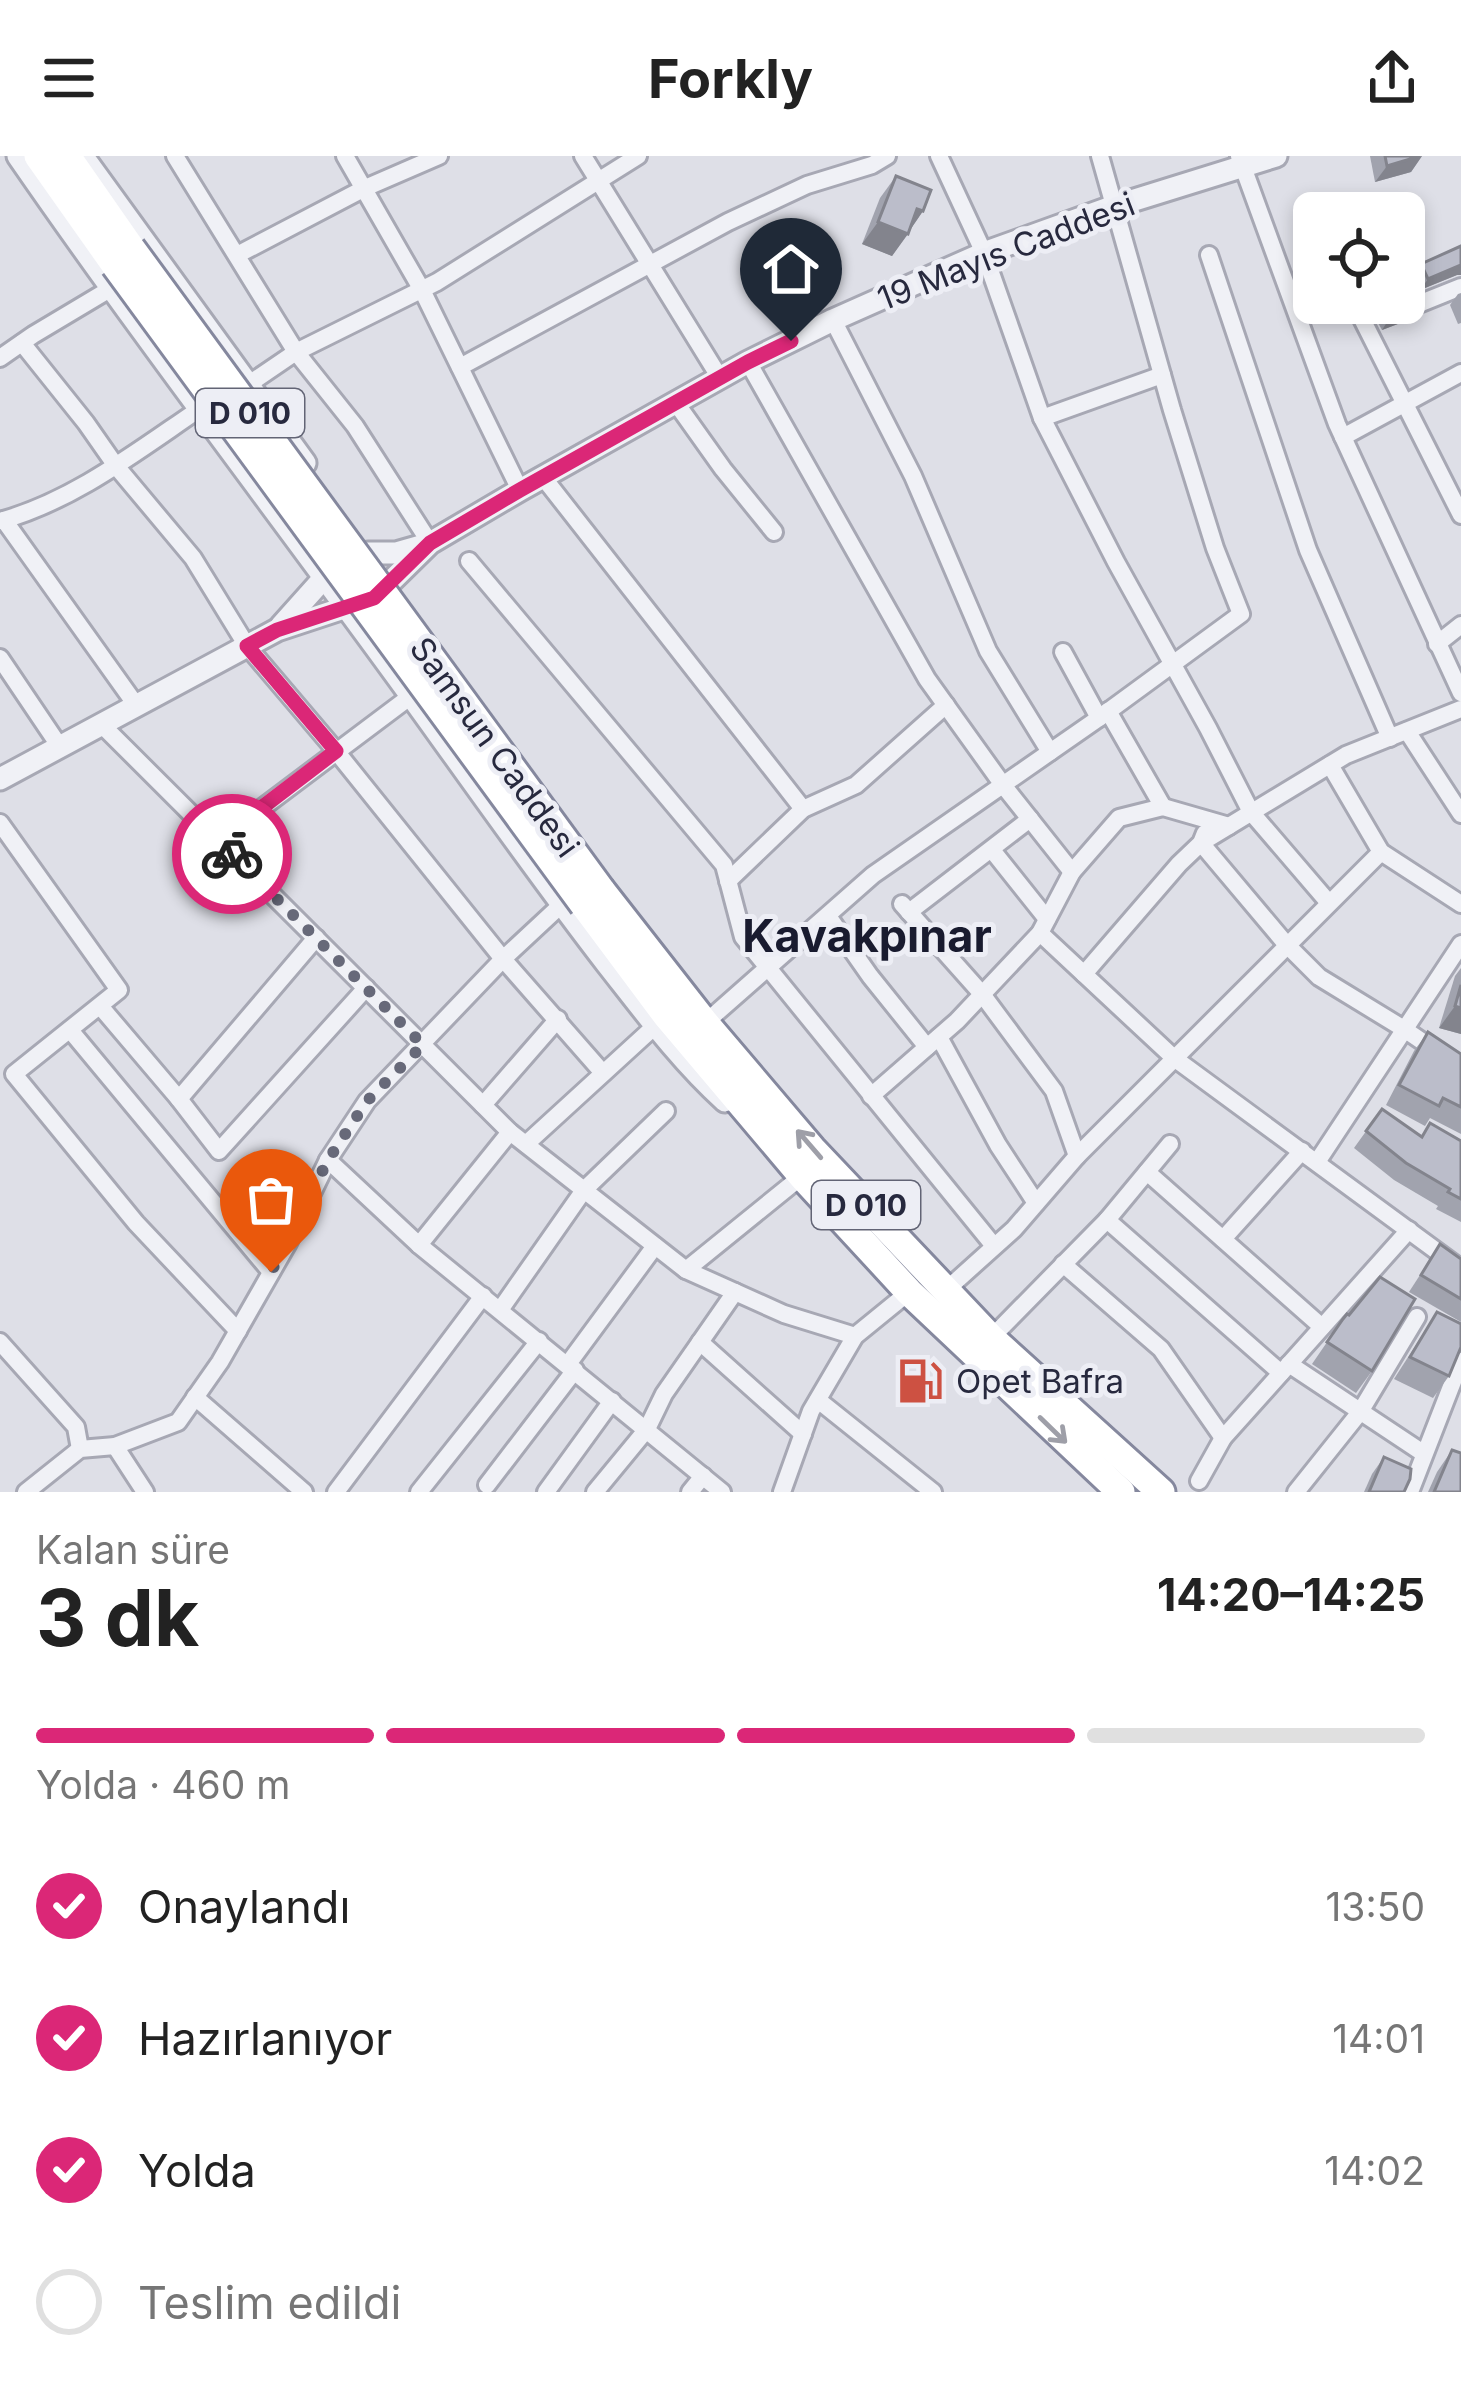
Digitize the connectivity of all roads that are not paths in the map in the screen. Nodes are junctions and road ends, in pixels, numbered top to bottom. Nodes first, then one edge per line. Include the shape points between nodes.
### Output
1 (18, 156) edge
2 (38, 156) edge
3 (67, 156) edge
4 (83, 156) edge
5 (176, 156) edge
6 (344, 156) edge
7 (439, 156) edge
8 (583, 156) edge
9 (638, 156) edge
10 (887, 156) edge
11 (939, 156) edge
12 (1100, 156) edge
13 (1276, 156) edge
14 (1240, 161) edge
15 (599, 179) junction
16 (365, 188) junction
17 (1112, 207) junction
18 (984, 253) junction
19 (237, 254) junction
20 (1209, 255) dead end
21 (650, 264) junction
22 (118, 267) junction
23 (1461, 287) edge
24 (422, 290) junction
25 (1425, 301) edge
26 (833, 320) junction
27 (1363, 324) edge
28 (22, 343) junction
29 (296, 352) junction
30 (0, 358) edge
31 (748, 362) junction
32 (460, 367) junction
33 (1461, 374) edge
34 (1162, 375) junction
35 (720, 378) junction
36 (249, 384) junction
37 (676, 403) junction
38 (1405, 404) junction
39 (198, 410) junction
40 (1042, 418) junction
41 (1343, 437) junction
42 (116, 466) junction
43 (543, 477) junction
44 (520, 490) junction
45 (1461, 514) edge
46 (2, 520) edge
47 (774, 532) dead end
48 (430, 543) junction
49 (470, 561) dead end
50 (323, 579) junction
51 (364, 581) junction
52 (1461, 625) edge
53 (277, 630) junction
54 (1437, 644) junction
55 (247, 646) junction
56 (1063, 652) dead end
57 (0, 658) edge
58 (1173, 665) junction
59 (1461, 693) edge
60 (411, 696) junction
61 (946, 705) junction
62 (136, 706) junction
63 (1461, 709) edge
64 (1104, 715) junction
65 (101, 724) junction
66 (1398, 734) junction
67 (60, 747) junction
68 (336, 751) junction
69 (1050, 752) junction
70 (1330, 765) junction
71 (0, 778) edge
72 (1003, 785) junction
73 (1163, 807) junction
74 (803, 809) junction
75 (1251, 812) junction
76 (1461, 814) edge
77 (1030, 819) junction
78 (1210, 821) junction
79 (0, 823) edge
80 (1228, 826) junction
81 (218, 841) junction
82 (1201, 844) junction
83 (992, 850) junction
84 (1381, 852) junction
85 (1072, 872) junction
86 (728, 881) junction
87 (582, 900) junction
88 (1329, 903) junction
89 (1461, 904) edge
90 (827, 916) junction
91 (1044, 926) junction
92 (316, 938) junction
93 (1286, 944) junction
94 (1461, 944) edge
95 (503, 959) junction
96 (768, 968) junction
97 (1084, 974) junction
98 (366, 988) junction
99 (982, 994) junction
100 (100, 1006) junction
101 (558, 1019) junction
102 (709, 1019) junction
103 (655, 1026) junction
104 (1404, 1029) junction
105 (70, 1030) junction
106 (933, 1042) junction
107 (423, 1045) junction
108 (1174, 1058) junction
109 (1461, 1069) edge
110 (603, 1073) junction
111 (7, 1076) edge
112 (872, 1096) junction
113 (179, 1100) junction
114 (483, 1105) junction
115 (666, 1111) dead end
116 (510, 1132) junction
117 (526, 1144) junction
118 (1170, 1144) dead end
119 (778, 1148) junction
120 (1077, 1156) junction
121 (1310, 1157) junction
122 (328, 1160) junction
123 (1147, 1172) junction
124 (802, 1176) junction
125 (584, 1190) junction
126 (1036, 1203) junction
127 (1107, 1220) junction
128 (1409, 1230) junction
129 (1223, 1239) junction
130 (419, 1245) junction
131 (655, 1246) junction
132 (994, 1246) junction
133 (1063, 1264) junction
134 (1461, 1269) edge
135 (686, 1270) junction
136 (271, 1272) junction
137 (1362, 1282) junction
138 (945, 1291) junction
139 (735, 1292) junction
140 (909, 1292) junction
141 (1380, 1294) edge
142 (483, 1296) junction
143 (1399, 1306) edge
144 (500, 1310) junction
145 (1322, 1327) junction
146 (238, 1331) junction
147 (855, 1336) junction
148 (991, 1339) junction
149 (539, 1341) junction
150 (0, 1342) edge
151 (700, 1342) junction
152 (17, 1361) junction
153 (1461, 1361) edge
154 (571, 1367) junction
155 (1285, 1368) junction
156 (0, 1376) edge
157 (195, 1397) junction
158 (613, 1400) junction
159 (818, 1400) junction
160 (1360, 1412) junction
161 (647, 1429) junction
162 (803, 1434) junction
163 (1222, 1438) junction
164 (115, 1446) junction
165 (80, 1449) junction
166 (1423, 1454) junction
167 (703, 1476) junction
168 (1199, 1480) dead end
169 (487, 1485) dead end
170 (26, 1492) edge
171 (145, 1492) edge
172 (304, 1492) edge
173 (336, 1492) edge
174 (419, 1492) edge
175 (546, 1492) edge
176 (596, 1492) edge
177 (690, 1492) edge
178 (722, 1492) edge
179 (782, 1492) edge
180 (933, 1492) edge
181 (1120, 1492) edge
182 (1161, 1492) edge
183 (1296, 1492) edge
184 (1409, 1492) edge

1 - 22 street
2 - 22 highway, D 010
3 - 22 highway, D 010
4 - 36 street
5 - 19 street
6 - 16 street
7 - 16 street
8 - 15 street
9 - 15 street
10 - 21 street via 807,185
11 - 18 street
12 - 17 street
13 - 14 street, 19 Mayıs Caddesi
14 - 17 street, 19 Mayıs Caddesi
14 - 41 street
15 - 21 street
15 - 24 street
16 - 19 street
16 - 24 street
17 - 18 street, 19 Mayıs Caddesi
17 - 34 street
18 - 26 street, 19 Mayıs Caddesi
18 - 40 street
19 - 29 street
20 - 66 street via 1308,550
21 - 32 street
21 - 35 street
22 - 28 street
22 - 39 street
22 - 51 highway, D 010, bridge
23 - 25 street
24 - 29 street
24 - 32 street
26 - 31 street, 19 Mayıs Caddesi
26 - 69 street via 913,476 988,651
27 - 38 street
28 - 30 street
28 - 42 street
29 - 36 street
29 - 48 street
31 - 35 street, 19 Mayıs Caddesi
31 - 61 street
32 - 44 street
33 - 38 street
34 - 40 street
34 - 58 street via 1241,614
35 - 37 street, 19 Mayıs Caddesi
36 - 51 street
37 - 43 street, 19 Mayıs Caddesi
37 - 47 street
38 - 41 street
38 - 45 street
39 - 42 street
39 - 50 street
40 - 58 street
41 - 54 street
42 - 46 street
42 - 55 street via 193,558
43 - 44 street, 19 Mayıs Caddesi
43 - 74 street
44 - 48 street, 19 Mayıs Caddesi
46 - 62 street
48 - 51 street, 19 Mayıs Caddesi
48 - 51 street, 19 Mayıs Caddesi via 396,554
49 - 86 street via 724,865
50 - 51 street
50 - 51 street
50 - 53 street
51 - 53 street via 324,613
51 - 60 street
51 - 87 highway, Samsun Caddesi / D 010, bridge
51 - 102 street via 604,873
52 - 54 street
53 - 55 street
54 - 59 street
55 - 62 street
55 - 68 street
56 - 64 street
57 - 67 street
58 - 64 street
58 - 75 street
60 - 68 street
60 - 87 street
61 - 72 street
61 - 74 street via 856,785
62 - 65 street
63 - 66 street
64 - 69 street
64 - 73 street
65 - 67 street
65 - 81 street
66 - 70 street
66 - 76 street
67 - 71 street
68 - 81 street
68 - 95 street
69 - 72 street
70 - 75 street
70 - 84 street
72 - 77 street
72 - 90 street
73 - 78 street
73 - 85 street via 1119,818
74 - 86 street
75 - 80 street
75 - 88 street
77 - 83 street
77 - 85 street
78 - 80 street
78 - 82 street
79 - 100 street via 119,990
80 - 82 street
81 - 92 street
82 - 93 street
82 - 97 street
83 - 91 street
83 - 99 street via 905,908
84 - 88 street
84 - 89 street
85 - 91 street
86 - 96 street via 743,937
87 - 95 street
87 - 102 highway, Samsun Caddesi / D 010
87 - 103 street
87 - 119 highway, Samsun Caddesi / D 010
88 - 93 street
90 - 96 street
90 - 106 street
91 - 97 street
91 - 99 street
92 - 98 street
92 - 113 street
93 - 104 street via 1319,977
93 - 108 street
94 - 104 street
95 - 101 street
95 - 107 street
96 - 102 street
96 - 112 street
97 - 108 street
98 - 107 street
98 - 113 street via 219,1151
99 - 106 street
99 - 120 street via 1054,1091
100 - 105 street
100 - 113 street
101 - 110 street
101 - 114 street
138 -> 102 highway, Samsun Caddesi / D 010 via 812,1149
103 - 110 street
103 - 119 street
104 - 109 street
104 - 121 street
105 - 111 street
105 - 136 street
106 - 112 street
106 - 126 street
107 - 114 street
107 - 122 street via 367,1101
108 - 120 street
108 - 121 street
110 - 117 street
111 - 146 street
112 - 132 street
114 - 116 street
115 - 125 street
116 - 117 street
116 - 130 street
117 - 125 street
118 - 123 street
119 - 124 highway, Samsun Caddesi / D 010
120 - 126 street
121 - 128 street
121 - 129 street
122 - 130 street
122 - 136 street
123 - 127 street
123 - 129 street
124 - 135 street
124 - 140 highway, Samsun Caddesi / D 010
125 - 131 street
125 - 144 street
126 - 132 street
127 - 133 street
127 - 155 street
128 - 134 street
128 - 137 street
129 - 145 street
130 - 142 street
131 - 135 street
131 - 154 street
132 - 138 street
133 - 148 street
133 - 163 street via 1161,1349
135 - 139 street
136 - 146 street
137 - 141 street
137 - 145 street
138 - 148 highway, Samsun Caddesi / D 010
139 - 147 street
139 - 151 street
140 - 147 street
140 -> 181 highway, Samsun Caddesi / D 010
142 - 144 street
142 - 173 street
143 - 160 street via 1424,1321
144 - 149 street
145 - 155 street
146 - 157 street
147 - 159 street
148 - 182 highway, Samsun Caddesi / D 010
149 - 154 street
149 - 174 street
150 - 152 street
151 - 161 street
151 - 162 street
152 - 156 street
152 - 165 street via 76,1427
153 - 166 street
154 - 158 street
154 - 169 street
155 - 160 street
155 - 163 street
157 - 164 street via 178,1422
157 - 172 street
158 - 161 street
158 - 175 street
159 - 162 street
159 - 180 street
160 - 166 street
160 - 183 street
161 - 167 street
161 - 176 street
162 - 179 street
163 - 168 street
164 - 165 street
164 - 171 street
165 - 170 street
166 - 184 street
167 - 177 street
167 - 178 street

